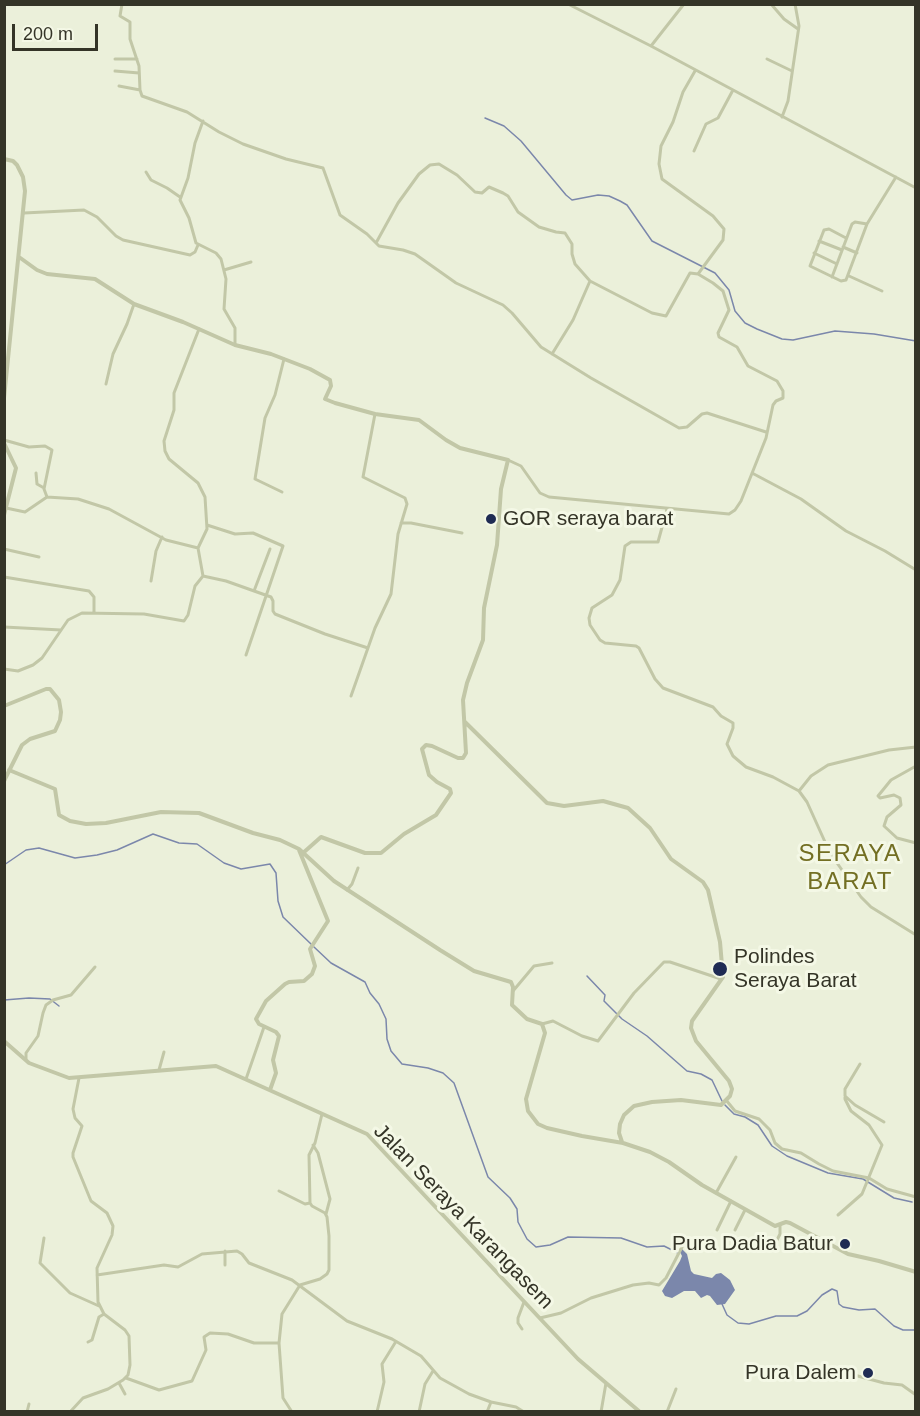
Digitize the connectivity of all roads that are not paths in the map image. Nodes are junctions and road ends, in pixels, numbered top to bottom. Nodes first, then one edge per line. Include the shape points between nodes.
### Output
1 (122, 4) edge
2 (568, 4) edge
3 (684, 4) edge
4 (771, 4) edge
5 (795, 4) edge
6 (798, 29) junction
7 (651, 46) junction
8 (137, 59) junction
9 (766, 59) dead end
10 (115, 60) dead end
11 (695, 70) junction
12 (115, 71) dead end
13 (792, 71) junction
14 (139, 73) junction
15 (119, 86) dead end
16 (140, 90) junction
17 (733, 90) junction
18 (782, 117) junction
19 (203, 122) junction
20 (694, 151) dead end
21 (4, 159) edge
22 (146, 172) dead end
23 (896, 177) junction
24 (915, 188) edge
25 (180, 198) junction
26 (24, 213) junction
27 (867, 224) junction
28 (846, 238) junction
29 (819, 241) junction
30 (376, 243) junction
31 (198, 245) junction
32 (842, 249) junction
33 (857, 253) junction
34 (814, 254) junction
35 (19, 257) junction
36 (251, 262) dead end
37 (837, 264) junction
38 (224, 270) junction
39 (698, 274) junction
40 (849, 276) junction
41 (832, 277) junction
42 (590, 281) junction
43 (882, 291) dead end
44 (134, 304) junction
45 (199, 329) junction
46 (235, 345) junction
47 (552, 354) junction
48 (284, 359) junction
49 (106, 384) dead end
50 (4, 399) edge
51 (375, 414) junction
52 (766, 433) junction
53 (4, 441) edge
54 (507, 460) junction
55 (36, 473) dead end
56 (752, 473) junction
57 (44, 488) junction
58 (282, 492) dead end
59 (47, 497) junction
60 (6, 508) junction
61 (667, 509) junction
62 (4, 515) edge
63 (401, 523) junction
64 (207, 525) junction
65 (462, 533) dead end
66 (162, 537) junction
67 (198, 548) junction
68 (4, 549) edge
69 (270, 549) dead end
70 (39, 557) dead end
71 (915, 570) edge
72 (203, 576) junction
73 (4, 577) edge
74 (151, 581) dead end
75 (254, 591) junction
76 (266, 596) junction
77 (93, 612) junction
78 (4, 627) edge
79 (61, 630) junction
80 (368, 648) junction
81 (246, 655) dead end
82 (4, 669) edge
83 (351, 696) dead end
84 (4, 706) edge
85 (465, 722) junction
86 (915, 747) edge
87 (915, 766) edge
88 (9, 770) junction
89 (4, 781) edge
90 (799, 791) junction
91 (915, 843) edge
92 (301, 851) junction
93 (358, 868) dead end
94 (347, 890) junction
95 (915, 935) edge
96 (552, 963) dead end
97 (95, 967) dead end
98 (723, 980) junction
99 (512, 993) junction
100 (542, 1024) junction
101 (264, 1027) junction
102 (4, 1041) edge
103 (164, 1052) dead end
104 (26, 1061) junction
105 (860, 1064) dead end
106 (159, 1070) junction
107 (79, 1078) junction
108 (246, 1079) junction
109 (270, 1090) junction
110 (844, 1095) junction
111 (726, 1101) junction
112 (322, 1113) junction
113 (884, 1122) dead end
114 (619, 1135) junction
115 (612, 1141) junction
116 (623, 1143) junction
117 (313, 1145) junction
118 (736, 1157) dead end
119 (869, 1178) junction
120 (279, 1191) dead end
121 (716, 1193) junction
122 (915, 1197) edge
123 (731, 1201) junction
124 (310, 1203) junction
125 (746, 1209) junction
126 (326, 1214) junction
127 (838, 1215) dead end
128 (780, 1226) junction
129 (717, 1230) dead end
130 (735, 1230) dead end
131 (44, 1238) dead end
132 (775, 1244) dead end
133 (682, 1247) dead end
134 (225, 1251) junction
135 (225, 1265) dead end
136 (915, 1272) edge
137 (97, 1275) junction
138 (300, 1285) junction
139 (524, 1302) junction
140 (99, 1307) junction
141 (104, 1314) junction
142 (540, 1318) junction
143 (522, 1329) dead end
144 (88, 1342) dead end
145 (395, 1342) junction
146 (279, 1343) junction
147 (850, 1369) dead end
148 (433, 1371) junction
149 (126, 1378) junction
150 (119, 1383) junction
151 (606, 1383) junction
152 (676, 1389) dead end
153 (125, 1394) dead end
154 (915, 1395) edge
155 (491, 1402) junction
156 (29, 1404) dead end
157 (27, 1412) edge
158 (70, 1412) edge
159 (292, 1412) edge
160 (377, 1412) edge
161 (418, 1412) edge
162 (487, 1412) edge
163 (524, 1412) edge
164 (601, 1412) edge
165 (640, 1412) edge
166 (667, 1412) edge

1 - 8 street via 120,15 130,22 130,39
2 - 7 street
3 - 7 street
4 - 6 street
5 - 6 street
6 - 13 street
7 - 11 street
8 - 10 street
8 - 14 street
9 - 13 street
11 - 17 street
11 - 39 street via 661,146 658,164 662,179 713,216 724,229 723,240
12 - 14 street
13 - 18 street
14 - 16 street
15 - 16 street
16 - 19 street via 142,96 177,107
17 - 18 street
17 - 20 street via 718,118 706,124
18 - 23 street
19 - 25 street
19 - 30 street via 243,144 323,168 340,215
21 - 26 street via 15,163 23,177
22 - 25 street
23 - 24 street
23 - 27 street
25 - 31 street
26 - 31 street via 84,210 123,240 190,255
26 - 35 street
27 - 28 street via 854,223
27 - 33 street
28 - 29 street via 826,229
28 - 32 street
29 - 32 street
29 - 34 street
30 - 42 street via 419,174 430,165 439,164 475,192 482,193 489,187 508,196 518,212 539,227 566,233 575,264
30 - 47 street via 415,254 456,283 503,305
31 - 38 street via 219,255
32 - 33 street
32 - 37 street
33 - 40 street
34 - 37 street
34 - 41 street via 810,266
35 - 44 street via 47,274 98,280
35 - 50 street
36 - 38 street
37 - 41 street
38 - 46 street via 224,309 235,328
39 - 42 street via 690,273 665,317
39 - 52 street via 725,296 728,311 718,336 739,349 749,367 782,386 784,397 773,405
40 - 41 street via 844,281
40 - 43 street
42 - 47 street
44 - 45 street
44 - 49 street via 112,354
45 - 46 street
45 - 64 street via 174,393 174,410 164,447 169,459 203,492
46 - 48 street
47 - 52 street via 681,428 707,412
48 - 51 street via 329,378 332,386 326,399
48 - 58 street via 265,418 255,479
51 - 54 street via 419,420 460,448
51 - 63 street via 363,477 406,500
52 - 56 street
53 - 57 street via 52,449
53 - 60 street via 16,468
54 - 61 street via 524,468 546,497
54 - 85 street via 484,608 483,639 463,700
55 - 57 street via 37,484
56 - 61 street via 731,514
56 - 71 street
57 - 59 street
59 - 60 street via 25,512
59 - 66 street via 101,505
60 - 62 street
61 - 90 street via 658,542 631,542 625,546 620,580 612,595 592,608 590,625 604,643 639,648 663,688 713,707 733,723 727,747 737,761
63 - 65 street
63 - 80 street via 391,594
64 - 67 street via 206,536
64 - 76 street via 235,534 253,533 282,545
66 - 67 street
66 - 74 street
67 - 72 street
68 - 70 street
69 - 75 street
72 - 75 street
72 - 77 street via 195,586 184,621 136,613
73 - 77 street via 89,591 94,597
75 - 76 street
76 - 80 street via 273,599 275,614
76 - 81 street
77 - 79 street via 72,617
78 - 79 street
79 - 82 street via 33,665 18,671
80 - 83 street
84 - 88 street via 46,689 53,691 61,705 55,731 24,743
85 - 92 street via 463,758 429,745 423,748 429,775 451,791 430,819 381,853 365,853 321,837
85 - 98 street via 547,803 564,806 611,802 640,818 671,859 706,885 720,942
86 - 90 street via 828,765
87 - 91 street via 891,780 878,796 901,799 901,805 887,817 884,826 897,838
88 - 89 street
88 - 92 street via 56,789 59,815 70,821 105,823 161,812 199,813
90 - 95 street via 830,853 861,897
92 - 94 street
92 - 101 street via 328,924 310,949 315,966 312,974 304,981 287,982 266,1001 256,1020
93 - 94 street
94 - 99 street via 474,971 510,981
96 - 99 street via 534,966
97 - 104 street via 71,995 46,1005
98 - 100 street via 664,962 596,1041 553,1021
98 - 111 street via 692,1021 691,1028 696,1041 729,1081 731,1092
99 - 100 street via 512,1005 527,1019
100 - 115 street via 545,1036 526,1099 530,1115 547,1128
101 - 108 street
101 - 109 street via 276,1032 279,1039
102 - 104 street, Jalan Seraya Karangasem
103 - 106 street
104 - 107 street, Jalan Seraya Karangasem via 57,1075
105 - 110 street
106 - 107 street, Jalan Seraya Karangasem
106 - 108 street, Jalan Seraya Karangasem via 213,1065
107 - 137 street via 73,1109 82,1126 73,1157 91,1201 107,1213 113,1226
108 - 109 street, Jalan Seraya Karangasem
109 - 112 street, Jalan Seraya Karangasem
110 - 113 street
110 - 119 street via 849,1109 869,1125 882,1145
111 - 114 street via 721,1105 681,1100 640,1104 624,1115
111 - 119 street via 735,1111 759,1119 782,1149 800,1152 833,1171
112 - 117 street
112 - 139 street, Jalan Seraya Karangasem via 372,1138
114 - 115 street
114 - 116 street
115 - 116 street
116 - 121 street via 663,1158
117 - 124 street via 309,1155
117 - 126 street via 330,1199
118 - 121 street
119 - 122 street via 887,1189
119 - 127 street via 862,1194
120 - 124 street
121 - 123 street
123 - 125 street
123 - 129 street
124 - 126 street
125 - 128 street
125 - 130 street
126 - 138 street via 328,1273
128 - 132 street
128 - 136 street via 790,1223 848,1254
131 - 140 street via 40,1263 70,1293
133 - 142 street via 666,1278 658,1285 633,1285
134 - 135 street
134 - 137 street via 200,1254 178,1267 166,1265
134 - 138 street via 239,1251 251,1264
137 - 140 street
138 - 145 street via 347,1321
138 - 146 street via 283,1310
139 - 142 street, Jalan Seraya Karangasem
139 - 143 street via 518,1318
140 - 141 street
141 - 144 street
141 - 149 street via 127,1331 130,1339 130,1369
142 - 151 street, Jalan Seraya Karangasem
145 - 148 street via 424,1358
145 - 160 street via 382,1362 384,1385
146 - 149 street via 254,1343 224,1333 210,1333 204,1337 206,1350 192,1381 159,1390
146 - 159 street via 283,1398
147 - 154 street via 854,1376 902,1385
148 - 155 street
148 - 161 street via 425,1384
149 - 150 street
150 - 153 street
150 - 158 street via 83,1398
151 - 164 street
151 - 165 street, Jalan Seraya Karangasem
152 - 166 street
155 - 162 street
155 - 163 street
156 - 157 street

